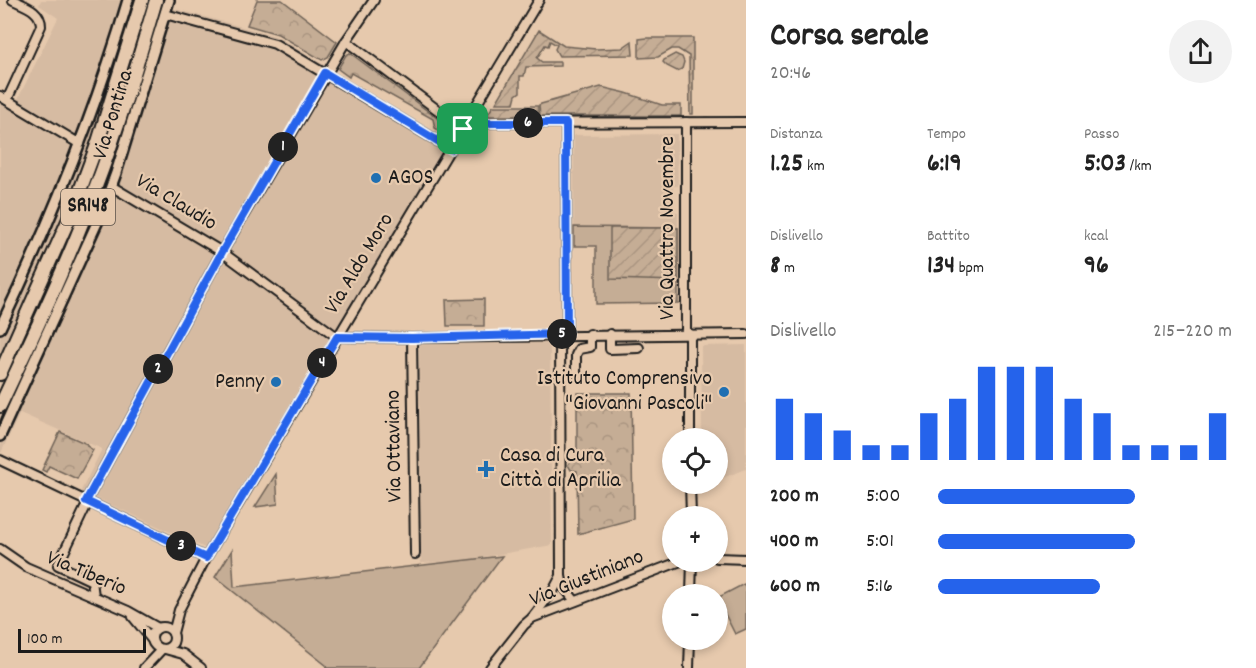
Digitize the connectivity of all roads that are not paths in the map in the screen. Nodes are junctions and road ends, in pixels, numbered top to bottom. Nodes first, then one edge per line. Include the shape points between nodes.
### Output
1 (13, 0) edge
2 (128, 0) edge
3 (142, 0) edge
4 (156, 0) edge
5 (169, 0) edge
6 (374, 0) edge
7 (539, 0) edge
8 (29, 4) edge
9 (165, 14) junction
10 (346, 41) junction
11 (325, 73) junction
12 (3, 98) edge
13 (686, 122) junction
14 (746, 122) edge
15 (566, 123) junction
16 (465, 126) junction
17 (80, 144) junction
18 (451, 149) junction
19 (111, 186) junction
20 (222, 252) junction
21 (0, 328) edge
22 (563, 334) junction
23 (590, 334) junction
24 (610, 334) junction
25 (686, 334) junction
26 (746, 334) edge
27 (337, 337) junction
28 (412, 338) junction
29 (639, 348) dead end
30 (576, 373) dead end
31 (0, 374) edge
32 (0, 406) edge
33 (690, 428) edge
34 (0, 436) edge
35 (0, 460) edge
36 (87, 502) junction
37 (0, 549) edge
38 (415, 554) dead end
39 (206, 558) junction
40 (728, 558) edge
41 (746, 559) edge
42 (662, 568) edge
43 (561, 576) junction
44 (94, 596) junction
45 (575, 601) junction
46 (179, 610) junction
47 (128, 611) junction
48 (532, 618) junction
49 (160, 628) junction
50 (173, 636) junction
51 (153, 642) junction
52 (164, 649) junction
53 (690, 650) edge
54 (183, 654) junction
55 (144, 668) edge
56 (201, 668) edge
57 (490, 668) edge
58 (689, 668) edge

1 - 8 street
2 - 17 street, Via Pontina
3 - 31 highway, SR148 via 72,212
4 - 32 highway, SR148 via 94,192
5 - 9 street, Via Pontina
6 - 10 street
7 - 16 street, Via Aldo Moro
8 - 12 street via 41,19 40,30
9 - 11 street via 275,44
9 - 19 street, Via Pontina
10 - 11 street
10 - 16 street
11 - 18 street
11 - 20 street
12 - 17 street
13 - 14 street
13 - 15 street
13 - 25 street, Via Quattro Novembre
15 - 16 street
15 - 22 street
16 - 18 street, Via Aldo Moro
17 - 21 street, Via Pontina via 51,219
18 - 27 street, Via Aldo Moro
19 - 20 street, Via Claudio
19 - 34 street, Via Pontina
20 - 27 street, Via Claudio
20 - 36 street
22 - 23 street
22 - 28 street
22 - 43 street
23 - 24 street
23 - 30 street via 590,347 579,349 576,355
24 - 25 street
24 - 29 street via 610,349
25 - 26 street
25 - 33 street, Via Quattro Novembre
27 - 28 street
27 - 39 street, Via Aldo Moro
28 - 38 street, Via Ottaviano
35 - 36 street
36 - 39 street
36 - 44 street via 58,566 92,581
37 - 44 street, Via Tiberio via 30,569
39 - 46 street, Via Aldo Moro
40 - 41 street
42 - 45 street, Via Giustiniano
43 - 45 street via 563,586
43 - 48 street
44 - 47 street, Via Tiberio
45 - 48 street, Via Giustiniano
46 - 49 street, Via Aldo Moro
46 - 50 street, Via Aldo Moro
47 - 49 street, Via Tiberio
47 - 51 street, Via Tiberio
48 - 57 street, Via Giustiniano
49 - 50 street via 168,628
49 - 51 street, Via Aldo Moro via 153,633
50 - 52 street, Via Aldo Moro via 171,645
50 - 54 street
51 - 52 street
51 - 55 street, Via Aldo Moro
52 - 54 street
52 - 55 street, Via Aldo Moro
53 - 58 street
54 - 56 street

